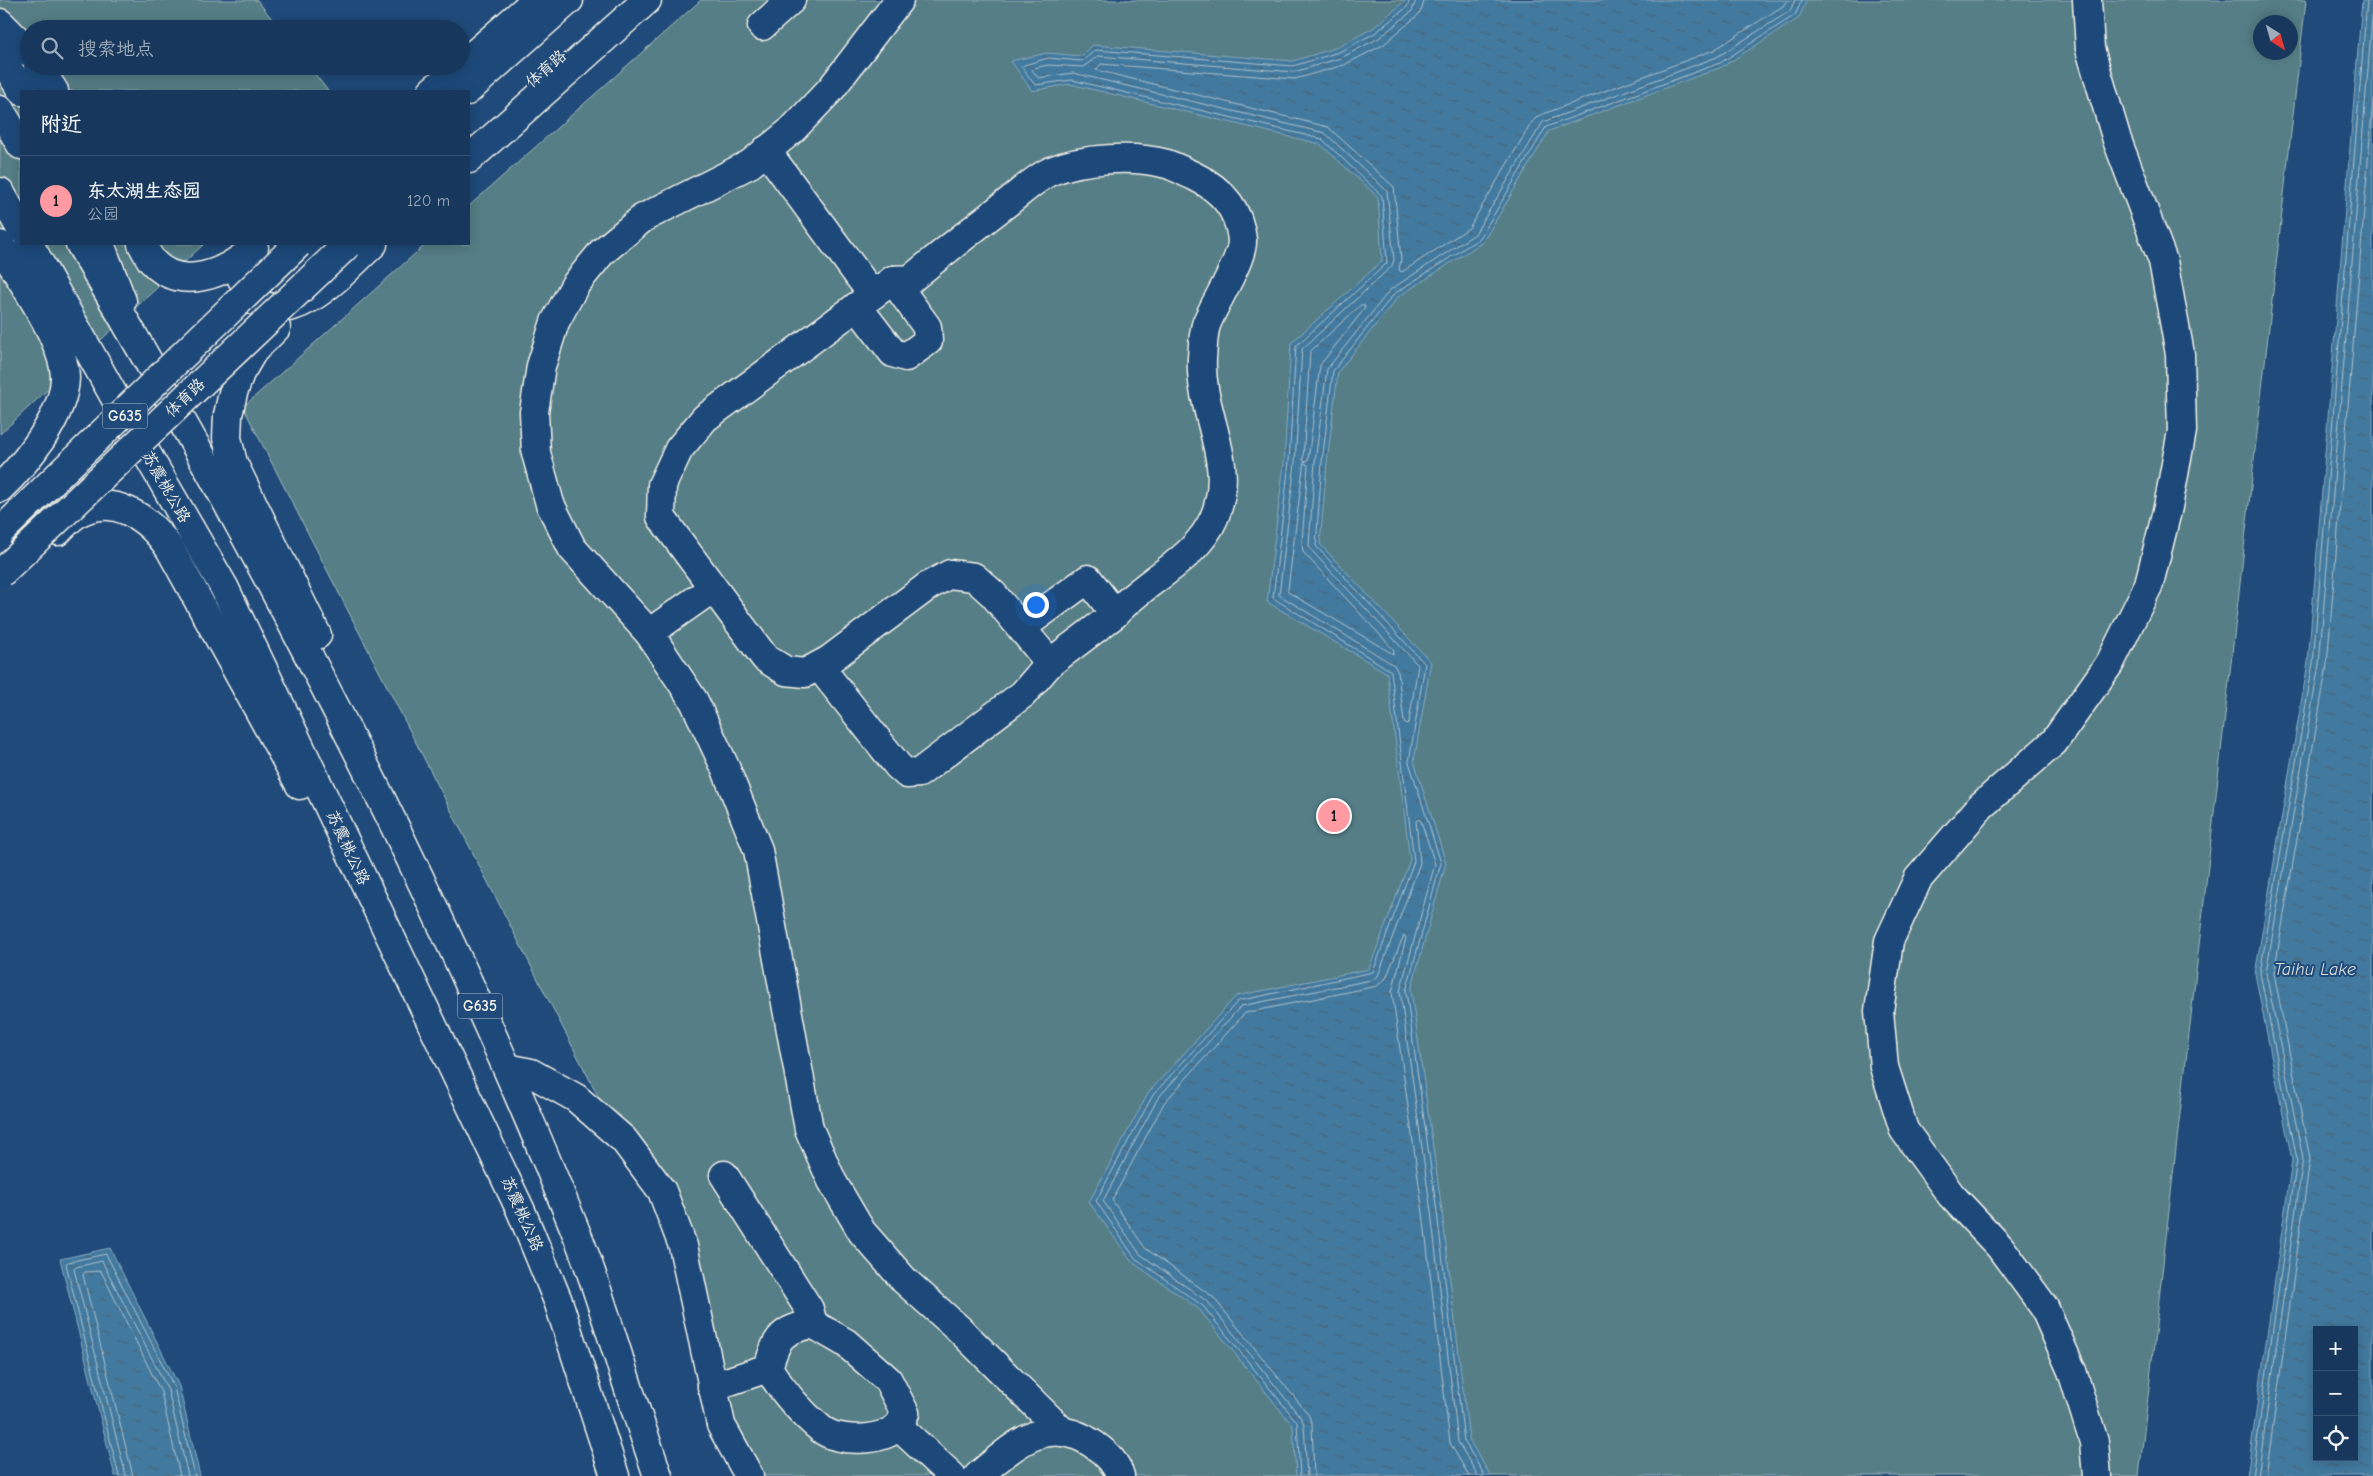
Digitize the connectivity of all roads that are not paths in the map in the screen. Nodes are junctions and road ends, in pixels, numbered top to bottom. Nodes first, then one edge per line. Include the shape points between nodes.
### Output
1 (536, 0) edge
2 (569, 0) edge
3 (647, 0) edge
4 (791, 0) edge
5 (899, 0) edge
6 (2087, 0) edge
7 (621, 3) edge
8 (0, 23) edge
9 (762, 26) dead end
10 (20, 43) edge
11 (0, 56) edge
12 (470, 58) edge
13 (44, 75) edge
14 (451, 75) edge
15 (21, 90) edge
16 (53, 90) edge
17 (433, 90) edge
18 (468, 90) edge
19 (0, 110) edge
20 (470, 136) edge
21 (20, 143) edge
22 (766, 150) junction
23 (470, 158) edge
24 (0, 192) edge
25 (20, 227) edge
26 (0, 243) edge
27 (30, 245) edge
28 (81, 245) edge
29 (100, 245) edge
30 (143, 245) edge
31 (297, 245) edge
32 (347, 245) edge
33 (373, 245) edge
34 (253, 249) edge
35 (874, 293) junction
36 (307, 301) junction
37 (140, 349) junction
38 (110, 389) junction
39 (7, 482) edge
40 (75, 515) junction
41 (0, 532) edge
42 (0, 574) edge
43 (0, 588) edge
44 (713, 588) junction
45 (1115, 614) junction
46 (1021, 628) junction
47 (648, 633) junction
48 (1050, 663) junction
49 (819, 666) junction
50 (418, 874) junction
51 (408, 976) junction
52 (506, 1068) junction
53 (724, 1175) dead end
54 (814, 1324) junction
55 (768, 1368) junction
56 (712, 1387) junction
57 (898, 1426) junction
58 (1063, 1432) junction
59 (994, 1467) edge
60 (615, 1476) edge
61 (658, 1476) edge
62 (749, 1476) edge
63 (952, 1476) edge
64 (978, 1476) edge
65 (1120, 1476) edge
66 (2097, 1476) edge

1 - 12 main road
2 - 18 main road
3 - 23 main road
4 - 9 main road
5 - 22 main road via 831,89 792,130
6 - 66 main road via 2090,49 2118,140 2162,262 2180,354 2182,431 2168,507 2149,584 2110,663 2054,742 1981,806 1918,879 1889,940 1879,1011 1884,1067 1904,1130 1951,1194 2000,1247 2044,1307 2072,1371 2094,1442
7 - 20 main road, 体育路
8 - 10 main road
11 - 15 main road
13 - 16 main road
14 - 17 main road
19 - 21 main road
22 - 35 main road
22 - 47 main road via 750,164 643,218 602,252 575,285 555,322 541,366 534,412 536,453 550,504 572,548
24 - 25 main road
26 - 38 main road
26 - 39 main road via 45,320 61,355 65,378 53,417 37,446
27 - 38 main road, 苏震桃公路 / G635
28 - 37 main road, G635
29 - 37 main road
30 - 34 main road via 163,270 178,277 208,276 227,268
31 - 41 main road, 体育路, bridge
32 - 42 main road, 体育路, bridge
33 - 36 main road
34 - 36 main road via 242,279 256,301 272,308 290,308
35 - 44 main road via 705,418 679,449 662,485 661,517
35 - 45 main road via 910,278 1050,172 1094,160 1167,164 1209,183 1236,214 1242,241 1235,264 1205,327 1202,358 1202,388 1223,464 1221,495 1214,519 1199,541 1179,561
36 - 50 main road via 253,351 240,373 228,415 227,438 233,463 381,766
37 - 50 main road, G635 via 254,555 382,797
38 - 51 main road, 苏震桃公路 / G635 via 224,587
39 - 40 main road via 27,466 40,463 59,470 78,494
40 - 43 main road
40 - 51 main road via 97,505 118,506 139,516 158,531
44 - 47 main road
44 - 49 main road via 765,658 786,671 805,673
45 - 46 main road via 1088,579
45 - 48 main road
46 - 48 main road
46 - 49 main road via 994,594 974,577 950,574 928,586
47 - 58 main road via 694,702 725,767 758,850 809,1129 832,1181 862,1232 905,1280
48 - 49 main road via 1023,694 919,773 907,774
50 - 52 main road, G635
51 - 60 main road, 苏震桃公路 / G635 via 542,1259
52 - 56 main road via 531,1073 576,1098 624,1140 662,1191 683,1246
52 - 61 main road, G635 via 592,1275
53 - 54 main road via 809,1309
54 - 55 main road via 794,1328 775,1342
54 - 57 main road via 846,1343 888,1380 905,1413
55 - 56 main road
55 - 57 main road via 782,1390 823,1431 849,1440 875,1438
56 - 62 main road via 721,1424
57 - 63 main road
58 - 59 main road via 1040,1434 1018,1442
58 - 65 main road via 1086,1439 1105,1452
59 - 64 main road

